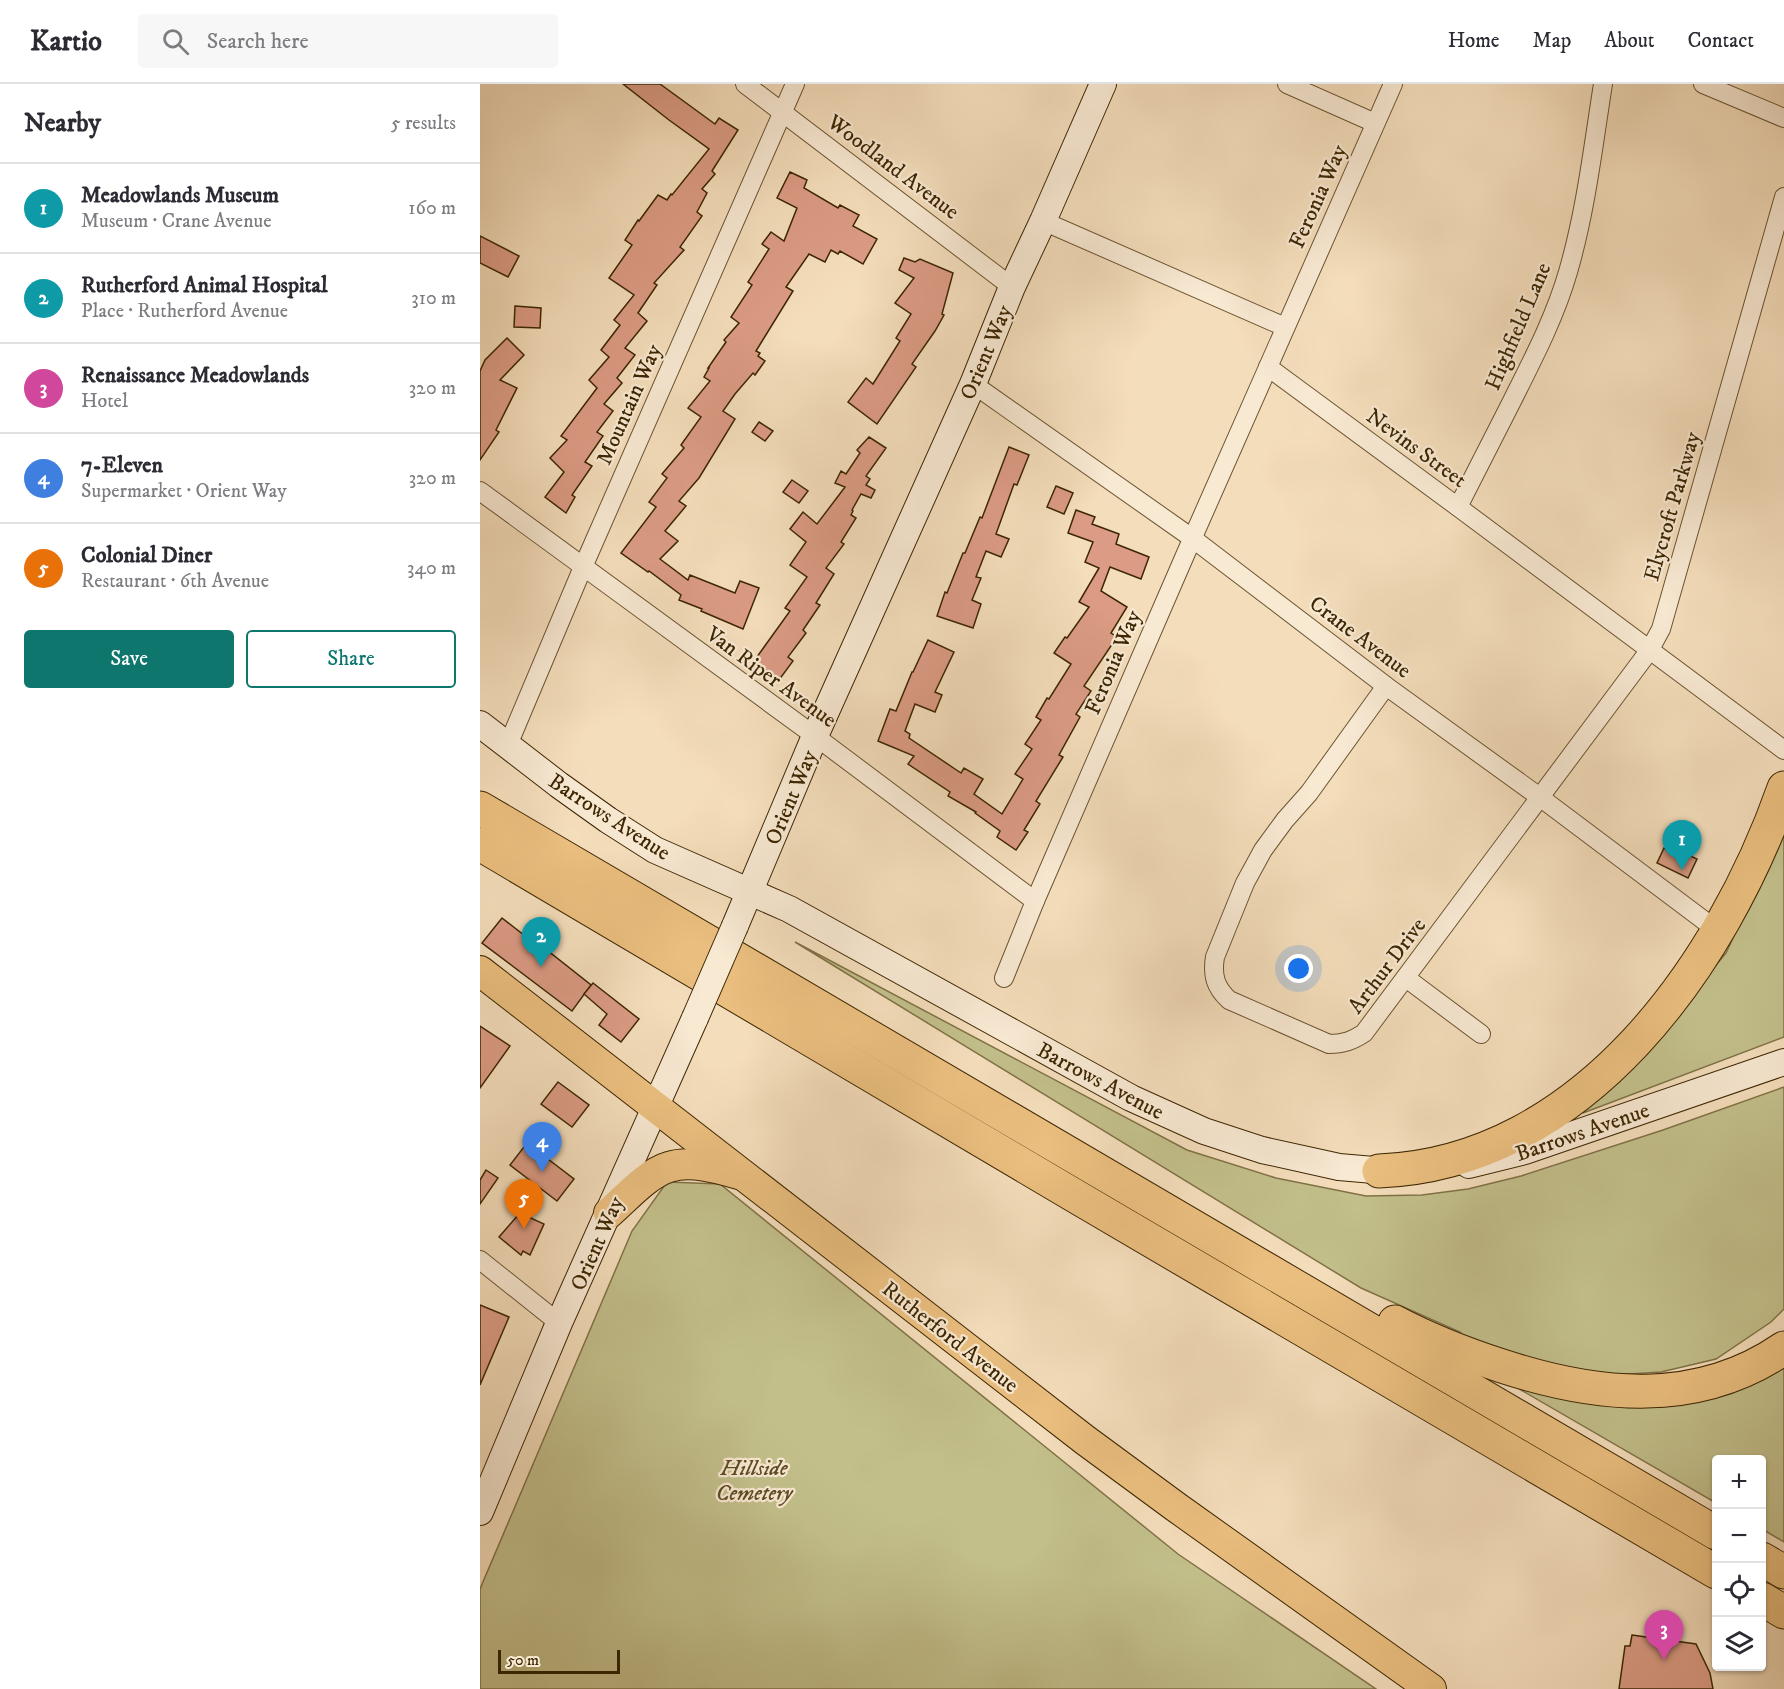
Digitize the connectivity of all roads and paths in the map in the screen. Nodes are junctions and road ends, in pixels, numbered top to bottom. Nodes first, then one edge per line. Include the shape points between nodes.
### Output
1 (745, 84) edge
2 (795, 84) edge
3 (1103, 84) edge
4 (1287, 84) edge
5 (1393, 84) edge
6 (1603, 84) edge
7 (1703, 84) edge
8 (783, 112) junction
9 (1784, 118) edge
10 (1376, 123) junction
11 (1784, 197) edge
12 (1043, 221) junction
13 (1012, 287) junction
14 (1285, 327) junction
15 (1268, 368) junction
16 (973, 384) junction
17 (480, 491) edge
18 (1458, 507) junction
19 (1192, 538) junction
20 (583, 567) junction
21 (1649, 651) junction
22 (1386, 686) junction
23 (480, 723) edge
24 (815, 736) junction
25 (508, 745) junction
26 (1784, 750) edge
27 (1784, 788) edge
28 (1541, 798) junction
29 (480, 808) edge
30 (480, 844) edge
31 (750, 892) junction
32 (1035, 901) junction
33 (1718, 931) junction
34 (480, 971) edge
35 (1004, 978) dead end
36 (1407, 978) junction
37 (1481, 1034) dead end
38 (1784, 1062) edge
39 (656, 1106) junction
40 (1379, 1171) junction
41 (747, 1177) junction
42 (609, 1213) junction
43 (480, 1260) edge
44 (1336, 1310) junction
45 (559, 1323) junction
46 (1784, 1328) edge
47 (1784, 1348) edge
48 (1598, 1389) junction
49 (480, 1512) edge
50 (1712, 1531) edge
51 (1766, 1562) edge
52 (1712, 1570) edge
53 (1784, 1572) edge
54 (1431, 1689) edge

1 - 8 street, Woodland Avenue
2 - 8 street, Mountain Way
3 - 12 street, Orient Way
4 - 10 street
5 - 10 street, Feronia Way
6 - 18 street, Highfield Lane via 1587,190 1568,274 1538,350
7 - 9 street
8 - 13 street, Woodland Avenue
8 - 20 street, Mountain Way
10 - 14 street, Feronia Way
11 - 21 street, Elycroft Parkway via 1661,629
12 - 13 street, Orient Way
12 - 14 street
13 - 16 street, Orient Way
14 - 15 street
15 - 18 street, Nevins Street
15 - 19 street, Feronia Way
16 - 19 street, Crane Avenue
16 - 24 street, Orient Way
17 - 20 street, Van Riper Avenue
18 - 21 street, Nevins Street
19 - 22 street, Crane Avenue
19 - 32 street, Feronia Way
20 - 24 street, Van Riper Avenue
20 - 25 street, Mountain Way
21 - 26 street, Nevins Street
21 - 28 street, Elycroft Parkway
22 - 28 street, Crane Avenue
22 - 36 street, Arthur Drive via 1263,850 1245,883 1213,969 1214,981 1229,1000 1329,1044 1347,1042 1364,1033
23 - 25 street, Barrows Avenue
24 - 31 street, Orient Way
24 - 32 street, Van Riper Avenue
25 - 31 street, Barrows Avenue via 567,791 656,850
27 - 33 highway via 1753,866
28 - 33 street, Crane Avenue
28 - 36 street, Arthur Drive
29 - 44 highway
30 - 52 highway
31 - 39 street, Orient Way, bridge
31 - 40 street, Barrows Avenue via 789,909 1096,1080 1185,1123 1282,1155
32 - 35 street, Feronia Way
33 - 40 highway via 1671,998 1628,1049 1552,1114 1494,1144 1448,1161
34 - 39 main road, Rutherford Avenue
36 - 37 street
38 - 40 street, Barrows Avenue via 1492,1160 1439,1170
39 - 41 main road, Rutherford Avenue
39 - 42 street, Orient Way
41 - 42 main road via 708,1167 669,1166
41 - 54 main road, Rutherford Avenue via 1137,1479
42 - 45 street, Orient Way
43 - 45 street
44 - 48 highway via 1376,1311 1433,1340 1488,1361
44 - 50 highway
45 - 49 street, Orient Way
46 - 48 highway via 1743,1357 1699,1376 1648,1387
47 - 48 highway via 1749,1369 1701,1385 1648,1392
51 - 53 highway

